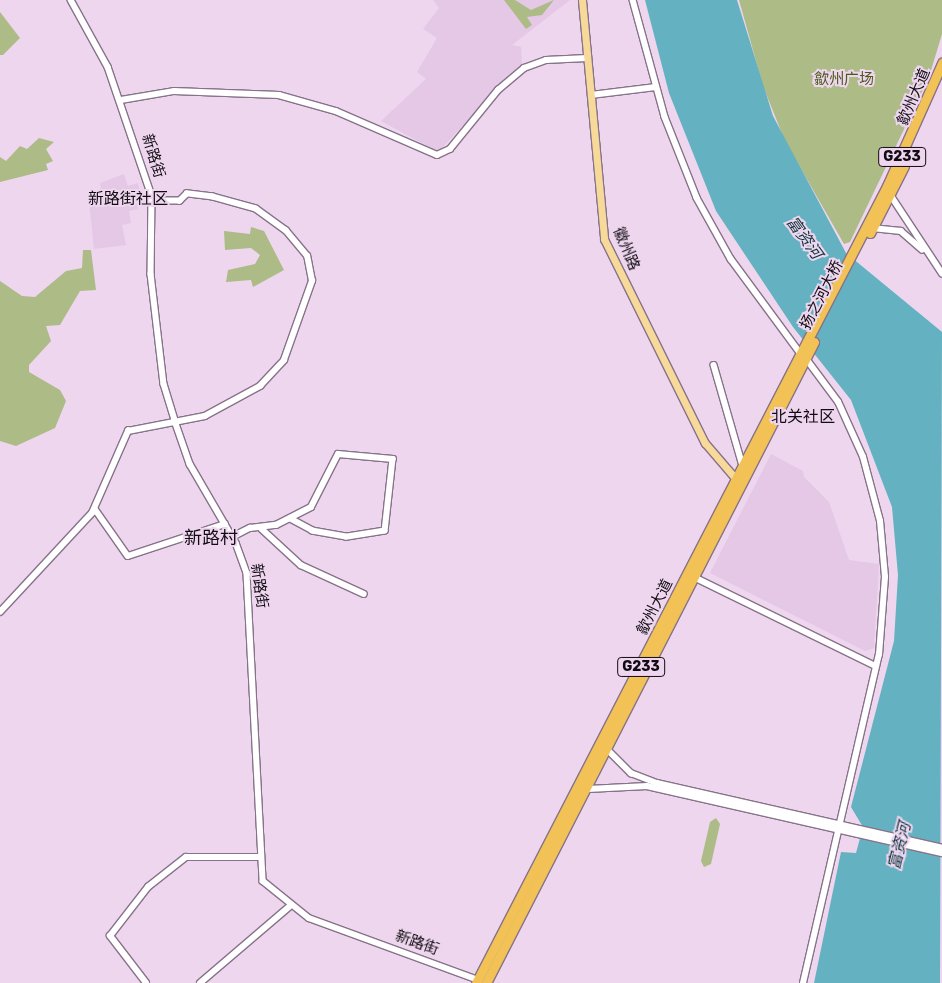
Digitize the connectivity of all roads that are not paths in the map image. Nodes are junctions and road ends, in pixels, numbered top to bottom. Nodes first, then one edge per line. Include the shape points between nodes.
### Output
1 (71, 0) edge
2 (582, 0) edge
3 (633, 0) edge
4 (588, 58) junction
5 (942, 64) edge
6 (942, 82) edge
7 (656, 88) junction
8 (591, 95) junction
9 (121, 100) junction
10 (890, 194) junction
11 (153, 202) junction
12 (872, 228) junction
13 (858, 249) junction
14 (933, 262) junction
15 (942, 273) edge
16 (805, 354) junction
17 (714, 364) dead end
18 (175, 421) junction
19 (742, 466) junction
20 (736, 479) junction
21 (95, 509) junction
22 (290, 519) junction
23 (225, 524) junction
24 (262, 529) junction
25 (232, 537) junction
26 (696, 578) junction
27 (364, 594) dead end
28 (0, 612) edge
29 (876, 666) junction
30 (608, 750) junction
31 (588, 789) junction
32 (838, 827) junction
33 (859, 832) junction
34 (942, 848) edge
35 (942, 853) edge
36 (260, 857) junction
37 (290, 907) junction
38 (480, 982) edge
39 (146, 983) edge
40 (200, 983) edge
41 (803, 983) edge

1 - 9 street, 新路街
2 - 4 main road, 徽州路
3 - 7 street
4 - 8 main road, 徽州路
4 - 9 street via 546,60 524,68 503,84 450,149 438,155 336,111 279,95 174,91
5 - 13 highway, 歙州大道 / G233 via 918,124
6 - 10 highway, 歙州大道 / G233
7 - 8 street
7 - 16 street via 682,164 714,232
8 - 20 main road, 徽州路 via 601,224 607,246 705,443
9 - 11 street, 新路街
10 - 12 highway, 歙州大道 / G233
10 - 14 street
11 - 18 street, 新路街 via 151,274 164,384
11 - 18 street via 180,201 187,194 256,209 284,228 306,254 312,281 284,360 268,379 205,416
12 - 13 highway, 歙州大道 / G233
12 - 14 street via 904,232
13 - 16 highway, 扬之河大桥 / G233
14 - 15 street
16 - 19 highway, 歙州大道 / G233
16 - 26 highway, 歙州大道 / G233
16 - 29 street via 838,402 874,495 885,577
17 - 19 street
18 - 21 street via 128,432
18 - 23 street, 新路街 via 190,464
19 - 20 highway, 歙州大道 / G233
20 - 38 highway, 歙州大道 / G233
21 - 23 street via 128,556 174,545
21 - 28 street
22 - 22 street via 316,502 338,454 393,458 385,531 346,537 313,531
22 - 24 street
23 - 25 street, 新路街
24 - 25 street via 250,528
24 - 27 street via 301,565
25 - 36 street, 新路街 via 246,568 252,619
26 - 29 street
26 - 30 highway, 歙州大道 / G233
29 - 32 street
30 - 31 highway, 歙州大道 / G233
30 - 32 street via 631,773 657,783
31 - 32 street via 647,786
31 - 38 highway, 歙州大道 / G233
32 - 33 street
32 - 41 street
33 - 34 street
33 - 35 street
36 - 37 street, 新路街 via 265,886
36 - 39 street via 186,857 148,886 110,936
37 - 38 street, 新路街 via 309,918
37 - 40 street

